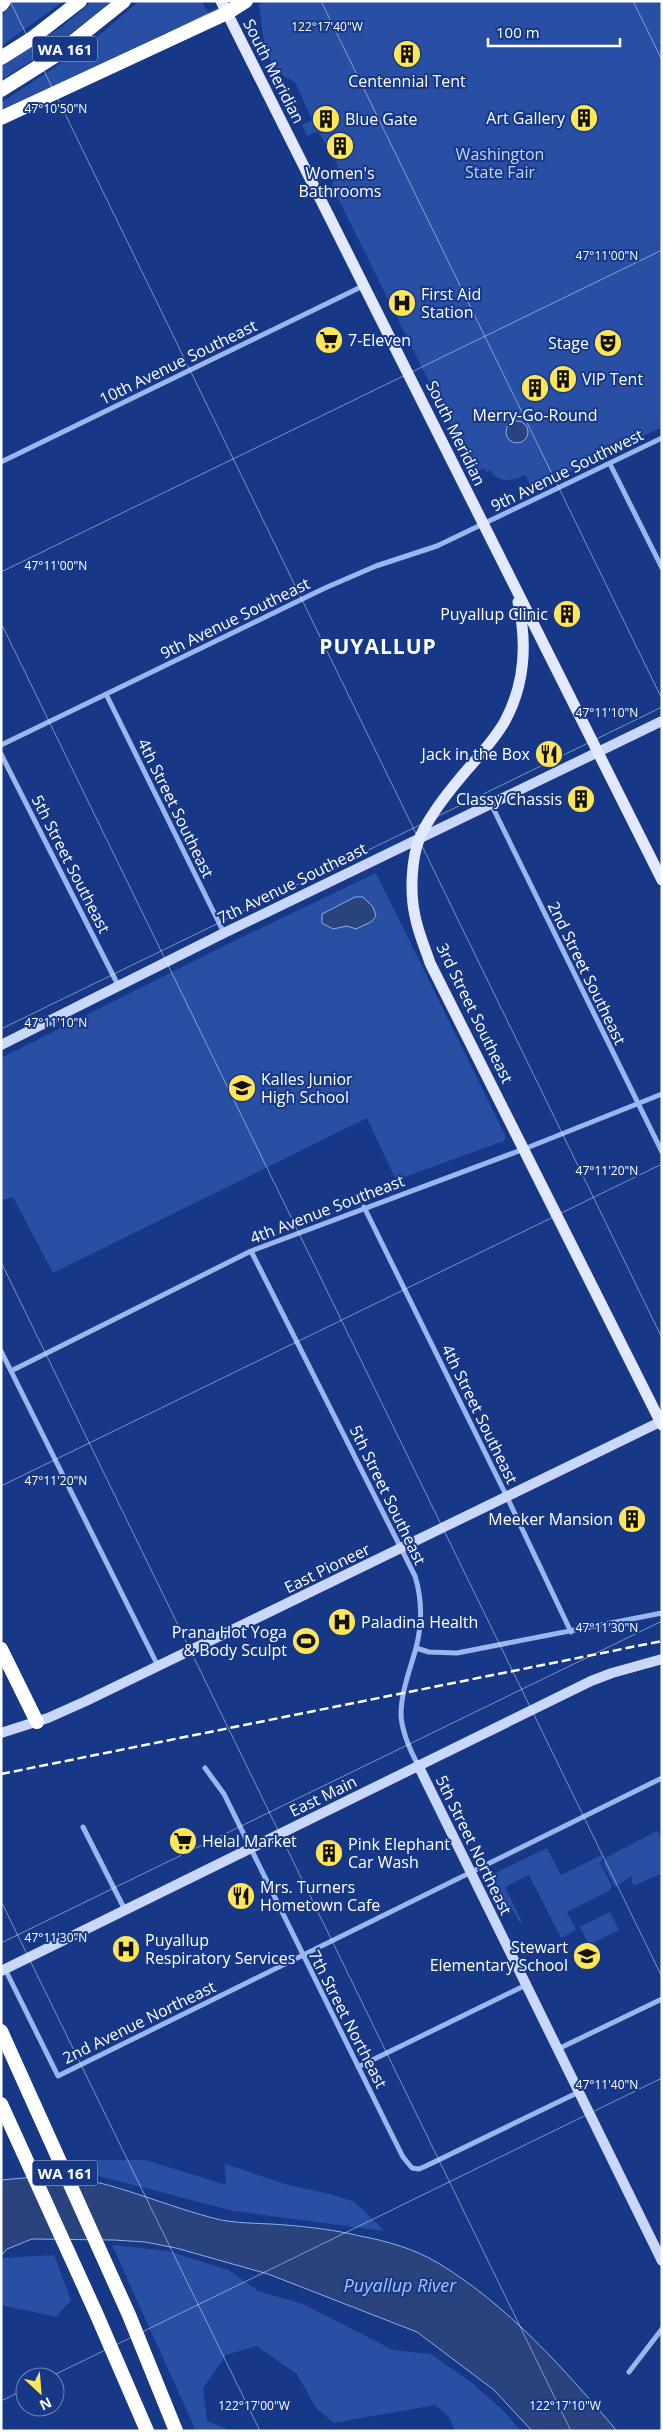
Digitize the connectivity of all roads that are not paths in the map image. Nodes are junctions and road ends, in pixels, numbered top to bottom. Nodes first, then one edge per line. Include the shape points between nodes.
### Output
1 (4, 1) edge
2 (80, 1) edge
3 (124, 1) edge
4 (246, 1) edge
5 (1, 5) edge
6 (224, 7) edge
7 (1, 58) edge
8 (1, 90) edge
9 (1, 118) edge
10 (365, 285) junction
11 (662, 438) edge
12 (1, 462) edge
13 (610, 464) junction
14 (484, 525) junction
15 (662, 568) edge
16 (511, 582) junction
17 (106, 694) junction
18 (662, 721) edge
19 (1, 745) edge
20 (597, 752) junction
21 (1, 754) edge
22 (491, 804) junction
23 (420, 837) junction
24 (662, 880) edge
25 (224, 933) junction
26 (118, 985) junction
27 (1, 1045) edge
28 (662, 1094) edge
29 (638, 1104) junction
30 (524, 1149) junction
31 (662, 1152) edge
32 (364, 1208) junction
33 (251, 1251) junction
34 (1, 1352) edge
35 (11, 1371) junction
36 (661, 1423) edge
37 (507, 1497) junction
38 (402, 1548) junction
39 (662, 1613) edge
40 (571, 1632) junction
41 (416, 1648) junction
42 (1, 1649) edge
43 (662, 1659) edge
44 (158, 1666) junction
45 (1, 1668) edge
46 (33, 1723) junction
47 (1, 1733) edge
48 (418, 1766) junction
49 (204, 1768) dead end
50 (660, 1779) edge
51 (662, 1786) edge
52 (83, 1827) dead end
53 (249, 1849) junction
54 (471, 1874) junction
55 (125, 1910) junction
56 (303, 1956) junction
57 (3, 1970) edge
58 (526, 1985) junction
59 (662, 1999) edge
60 (1, 2031) edge
61 (558, 2049) junction
62 (358, 2067) junction
63 (579, 2092) junction
64 (1, 2104) edge
65 (659, 2249) edge
66 (662, 2260) edge
67 (662, 2329) edge
68 (629, 2372) dead end
69 (147, 2431) edge
70 (176, 2431) edge

1 - 5 highway
2 - 7 highway, WA 161
3 - 8 highway, WA 161 via 55,56
4 - 6 highway
6 - 9 highway
6 - 10 main road, South Meridian
10 - 12 street, 10th Avenue Southeast
10 - 14 main road, South Meridian
11 - 13 street, 9th Avenue Southwest
13 - 14 street, 9th Avenue Southwest
13 - 15 street
14 - 16 main road, South Meridian
14 - 17 street, 9th Avenue Southeast via 325,588
16 - 20 main road, South Meridian
16 - 23 main road, 3rd Street Southeast via 523,637 521,674 515,699 505,722 443,800
17 - 19 street, 9th Avenue Southeast
17 - 25 street, 4th Street Southeast
18 - 20 main road, 7th Avenue Southeast
20 - 22 main road, 7th Avenue Southeast
20 - 24 main road, South Meridian
21 - 26 street, 5th Street Southeast
22 - 23 main road, 7th Avenue Southeast
22 - 29 street, 2nd Street Southeast
23 - 25 main road, 7th Avenue Southeast
23 - 30 main road, 3rd Street Southeast via 413,895 421,936 430,963
25 - 26 main road, 7th Avenue Southeast
26 - 27 main road, 7th Avenue Southeast
28 - 29 street, 4th Avenue Southeast
29 - 30 street, 4th Avenue Southeast
29 - 31 street, 2nd Street Southeast
30 - 32 street, 4th Avenue Southeast
30 - 36 main road, 3rd Street Southeast
32 - 33 street, 4th Avenue Southeast
32 - 37 street, 4th Street Southeast
33 - 35 street, 4th Avenue Southeast
33 - 38 street, 5th Street Southeast
34 - 35 street
35 - 44 street
36 - 37 main road, East Pioneer
37 - 38 main road, East Pioneer
37 - 40 street, 4th Street Southeast
38 - 41 street, 5th Street Southeast via 419,1594
38 - 44 main road, East Pioneer
39 - 40 street
40 - 41 street via 457,1653
41 - 48 street, 5th Street Southeast via 403,1693 401,1716 404,1733
42 - 46 highway
43 - 48 main road, East Main via 591,1681
44 - 46 main road, East Pioneer
45 - 46 highway
46 - 47 main road, East Pioneer
48 - 53 main road, East Main
48 - 54 main road, 5th Street Northeast
49 - 53 street, 7th Street Northeast via 224,1794
50 - 51 street
50 - 54 street, 2nd Avenue Northeast
52 - 55 street
53 - 55 main road, East Main
53 - 56 street, 7th Street Northeast
54 - 56 street, 2nd Avenue Northeast
54 - 58 main road, 5th Street Northeast
55 - 57 main road, East Main
56 - 57 street, 2nd Avenue Northeast via 58,2076
56 - 62 street, 7th Street Northeast
58 - 61 main road, 5th Street Northeast
58 - 62 street
59 - 61 street
60 - 70 highway, WA 161 via 129,2315
61 - 63 main road, 5th Street Northeast
62 - 63 street, 7th Street Northeast via 404,2157 415,2169
63 - 65 main road, 5th Street Northeast
64 - 69 highway, WA 161
65 - 66 main road, 5th Street Northeast
67 - 68 street

